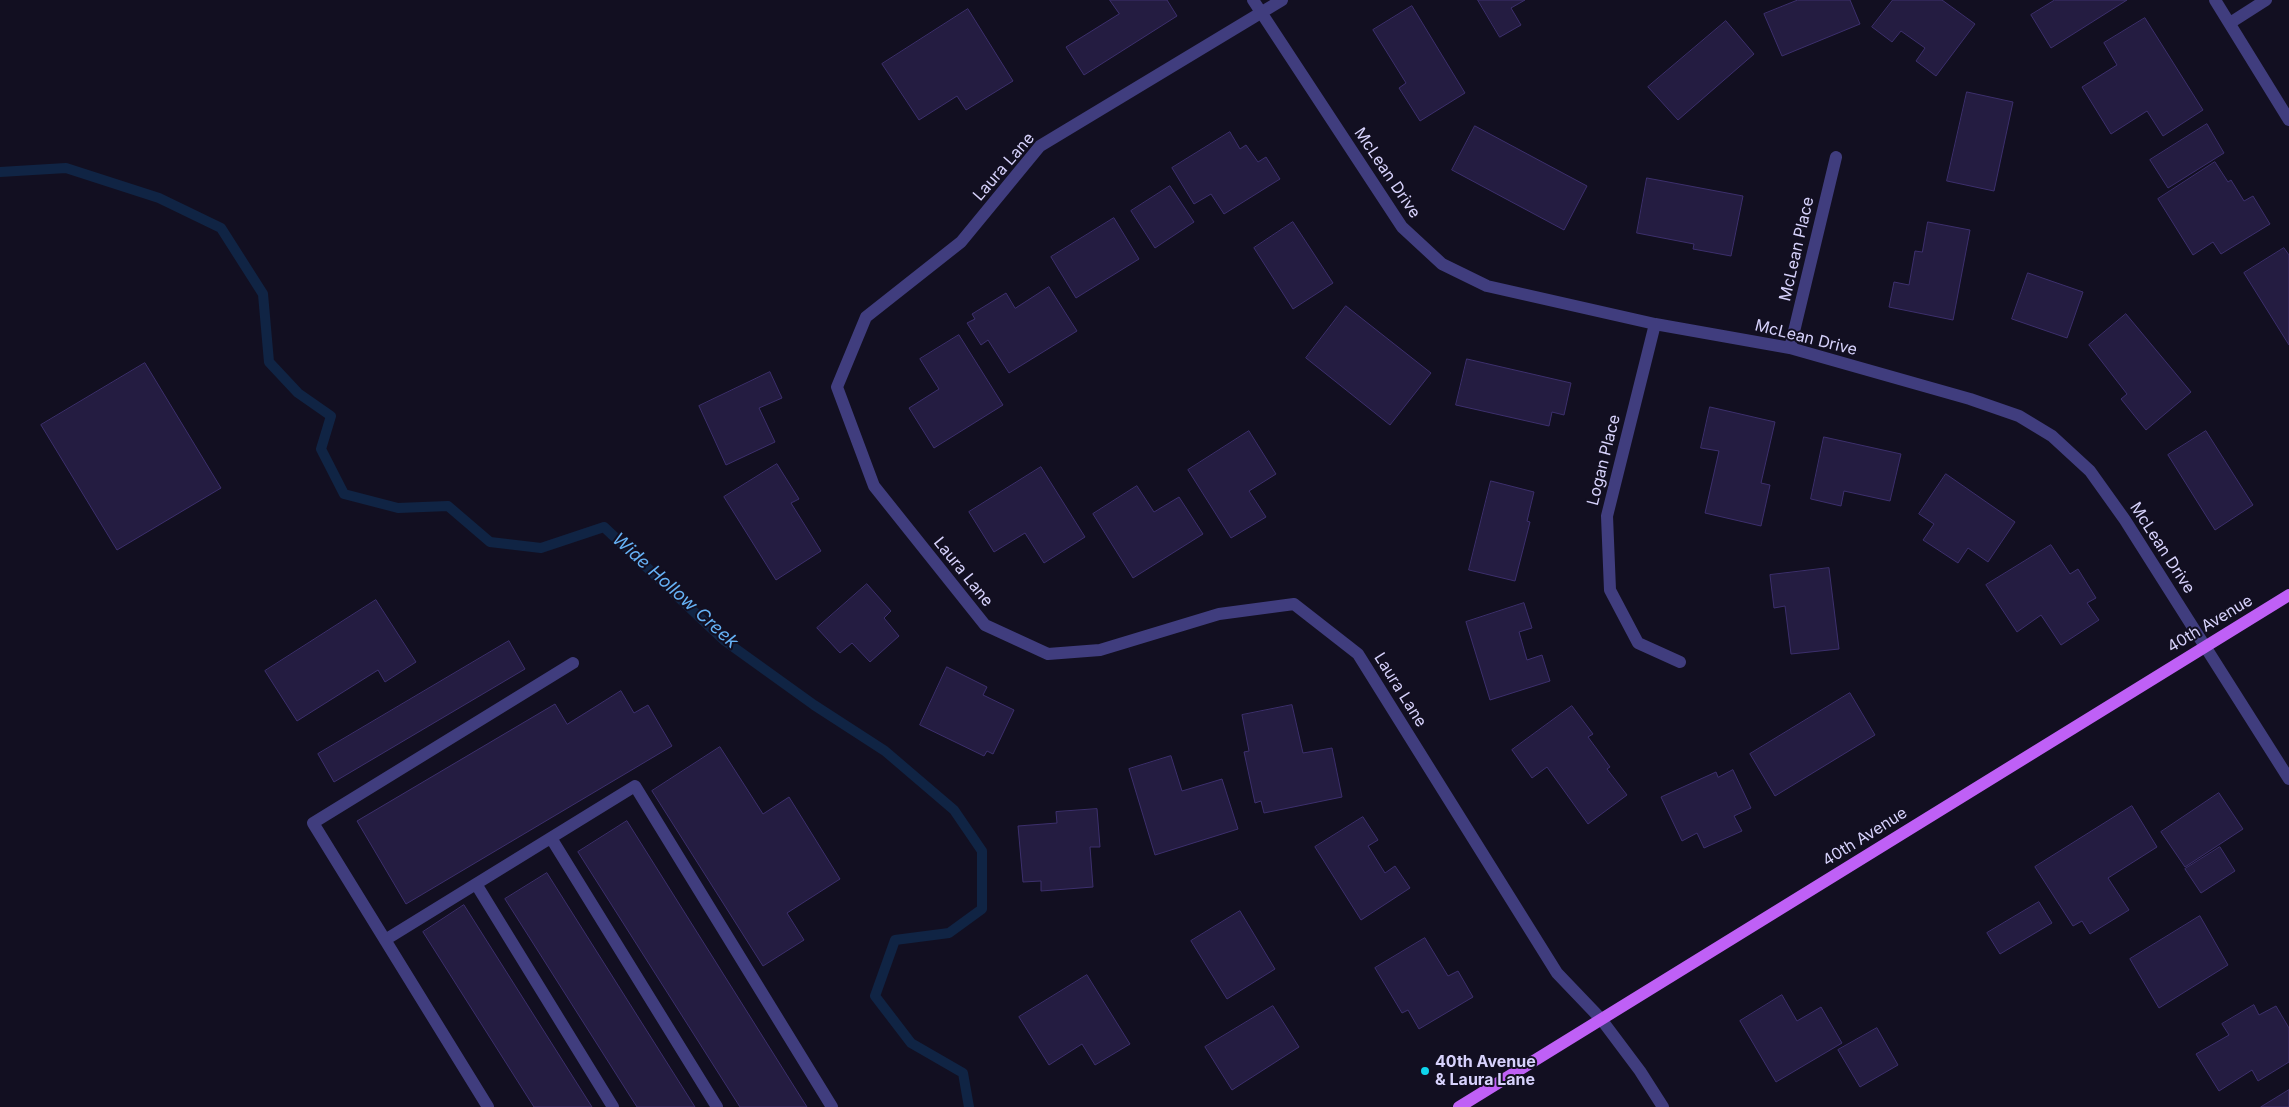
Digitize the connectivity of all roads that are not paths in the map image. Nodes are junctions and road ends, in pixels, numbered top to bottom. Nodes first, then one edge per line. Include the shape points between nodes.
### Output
1 (1253, 0) edge
2 (1282, 0) edge
3 (2215, 0) edge
4 (2266, 0) edge
5 (1261, 13) junction
6 (2230, 23) junction
7 (2289, 120) edge
8 (1836, 157) dead end
9 (1655, 324) junction
10 (1790, 348) junction
11 (2289, 595) edge
12 (2205, 646) junction
13 (1680, 662) dead end
14 (573, 663) dead end
15 (2289, 779) edge
16 (551, 838) junction
17 (476, 884) junction
18 (384, 940) junction
19 (1601, 1019) junction
20 (488, 1107) edge
21 (613, 1107) edge
22 (717, 1107) edge
23 (832, 1107) edge
24 (1459, 1107) edge
25 (1663, 1107) edge

1 - 5 street, McLean Drive
2 - 5 street, Laura Lane
3 - 6 street
4 - 6 street
5 - 9 street, McLean Drive via 1402,227 1442,264 1488,286
5 - 19 street, Laura Lane via 1040,146 961,242 866,317 837,387 874,486 985,625 1048,654 1100,650 1219,614 1294,604 1358,654 1557,973
6 - 7 street
8 - 10 street, McLean Place
9 - 10 street, McLean Drive
9 - 13 street, Logan Place via 1607,516 1610,590 1638,643
10 - 12 street, McLean Drive via 1978,402 2019,416 2052,436 2090,471
11 - 12 main road, 40th Avenue
12 - 15 street, McLean Drive
12 - 19 main road, 40th Avenue
14 - 18 street via 313,823
16 - 17 street
16 - 22 street
16 - 23 street via 635,786
17 - 18 street
17 - 21 street
18 - 20 street
19 - 24 main road, 40th Avenue
19 - 25 street, Laura Lane

